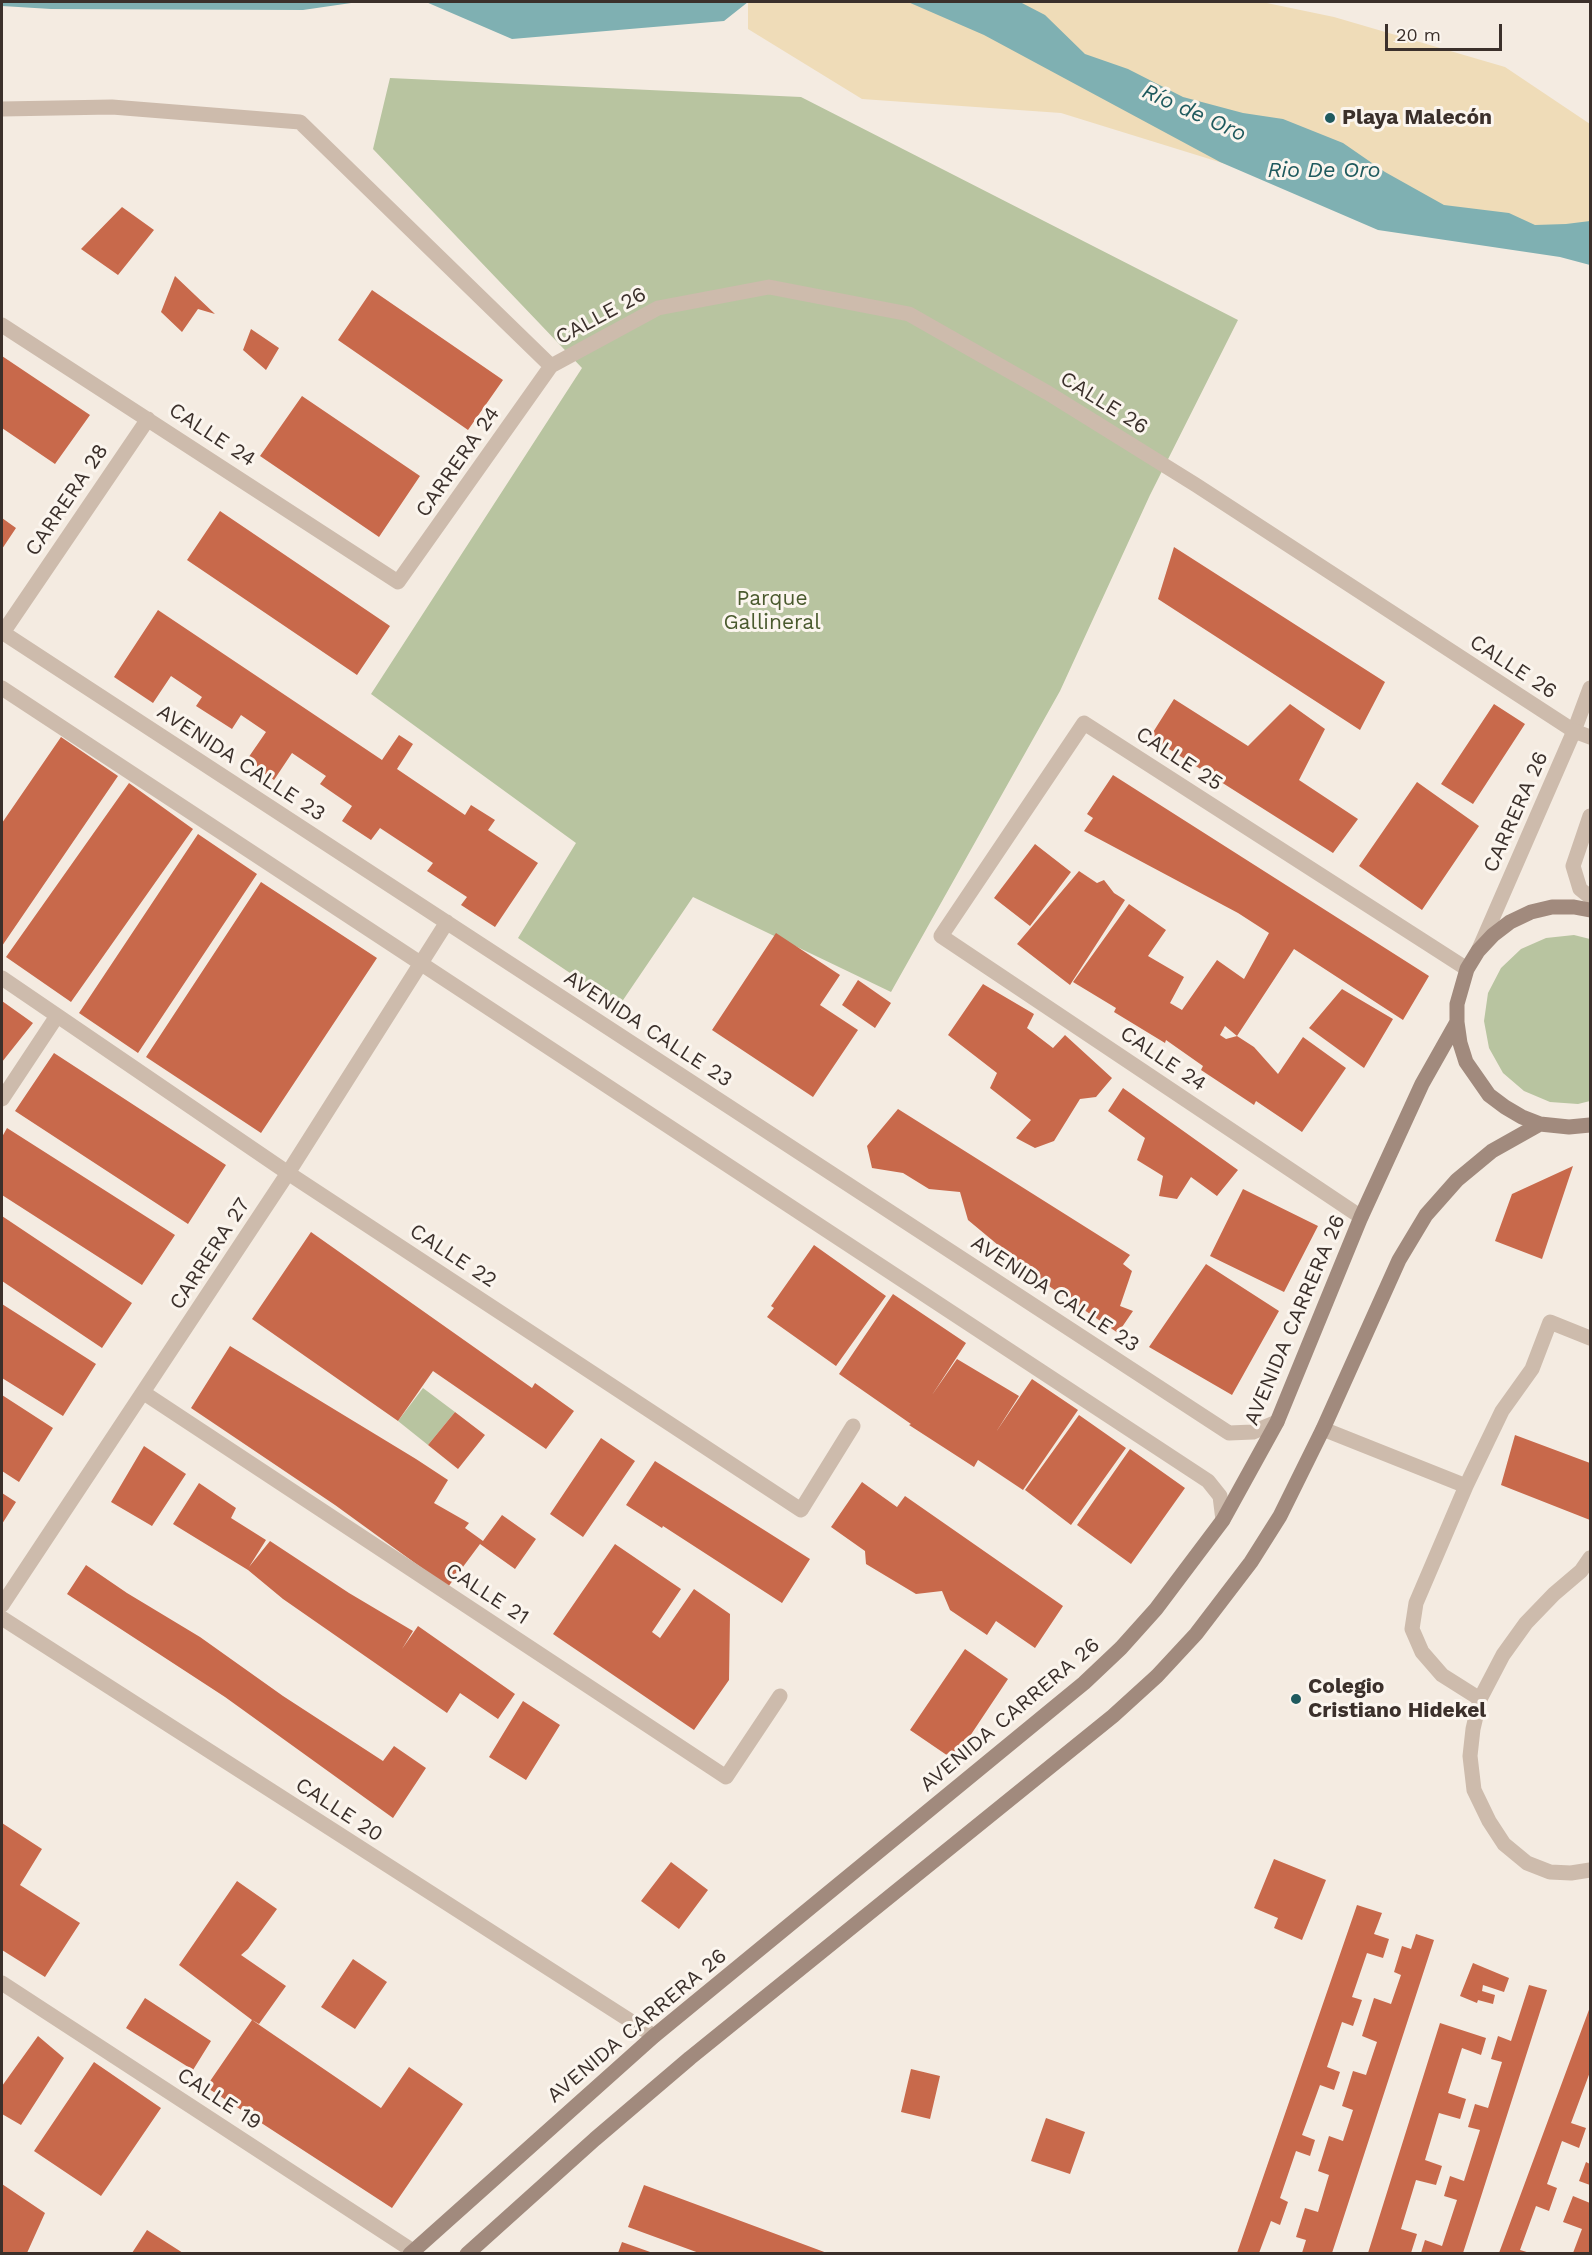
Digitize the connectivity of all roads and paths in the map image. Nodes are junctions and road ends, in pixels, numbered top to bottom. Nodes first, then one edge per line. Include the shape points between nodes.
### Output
1 (2, 109) edge
2 (2, 326) edge
3 (551, 366) junction
4 (148, 419) junction
5 (398, 582) joint
6 (2, 633) edge
7 (2, 688) edge
8 (1590, 688) edge
9 (1574, 731) junction
10 (1590, 737) edge
11 (1590, 816) edge
12 (1590, 897) edge
13 (1590, 910) edge
14 (447, 922) junction
15 (941, 936) joint
16 (1478, 951) junction
17 (422, 964) junction
18 (1467, 969) junction
19 (2, 978) edge
20 (57, 1016) junction
21 (1457, 1023) junction
22 (2, 1099) edge
23 (1540, 1124) junction
24 (1590, 1125) edge
25 (288, 1173) junction
26 (1361, 1217) junction
27 (1590, 1338) edge
28 (144, 1393) junction
29 (1277, 1422) junction
30 (853, 1426) dead end
31 (1323, 1429) junction
32 (1466, 1486) junction
33 (1223, 1520) junction
34 (1590, 1558) edge
35 (2, 1605) edge
36 (2, 1618) edge
37 (780, 1696) dead end
38 (1480, 1699) junction
39 (1590, 1870) edge
40 (2, 1983) edge
41 (654, 2036) junction
42 (411, 2252) edge
43 (467, 2253) edge

1 - 3 street via 112,107 300,122
2 - 4 street, CALLE 24
3 - 5 street, CARRERA 24
3 - 9 street, CALLE 26 via 658,308 769,287 909,314 1048,393 1196,485
4 - 5 street, CALLE 24
4 - 6 street, CARRERA 28
6 - 14 street, AVENIDA CALLE 23
7 - 17 street
8 - 9 street, CARRERA 26
9 - 10 street, CALLE 26
9 - 16 street, CARRERA 26
11 - 12 street via 1573,867 1580,889
13 - 16 main road via 1552,907 1531,912 1510,922
14 - 17 street, CARRERA 27
14 - 29 street, AVENIDA CALLE 23 via 1229,1433 1252,1432
15 - 18 street, CALLE 25 via 1084,723
15 - 26 street, CALLE 24
16 - 18 main road
17 - 25 street, CARRERA 27
17 - 33 street via 1208,1481 1220,1496
18 - 21 main road via 1457,1004
19 - 20 street, CALLE 22
20 - 22 street
20 - 25 street, CALLE 22
21 - 23 main road via 1467,1062 1489,1095
21 - 26 main road, AVENIDA CARRERA 26 via 1422,1084
23 - 24 main road
23 - 31 main road via 1492,1151 1457,1180 1426,1215 1399,1260
25 - 28 street, CARRERA 27
25 - 30 street, CALLE 22 via 801,1510
26 - 29 main road, AVENIDA CARRERA 26
27 - 32 street via 1550,1322 1532,1369 1502,1411
28 - 35 street, CARRERA 27
28 - 37 street, CALLE 21 via 726,1777
29 - 33 main road, AVENIDA CARRERA 26
31 - 32 street
31 - 43 main road via 1280,1516 1251,1562 1196,1634 1157,1676 1113,1716 690,2058
32 - 38 street via 1416,1603 1412,1629 1422,1652 1442,1675
33 - 41 main road, AVENIDA CARRERA 26 via 1156,1609 1084,1683
34 - 38 street via 1526,1623 1503,1655
36 - 41 street, CALLE 20
38 - 39 street via 1470,1756 1474,1790 1489,1821 1504,1844 1527,1863 1550,1872
40 - 42 street, CALLE 19
41 - 42 main road, AVENIDA CARRERA 26

